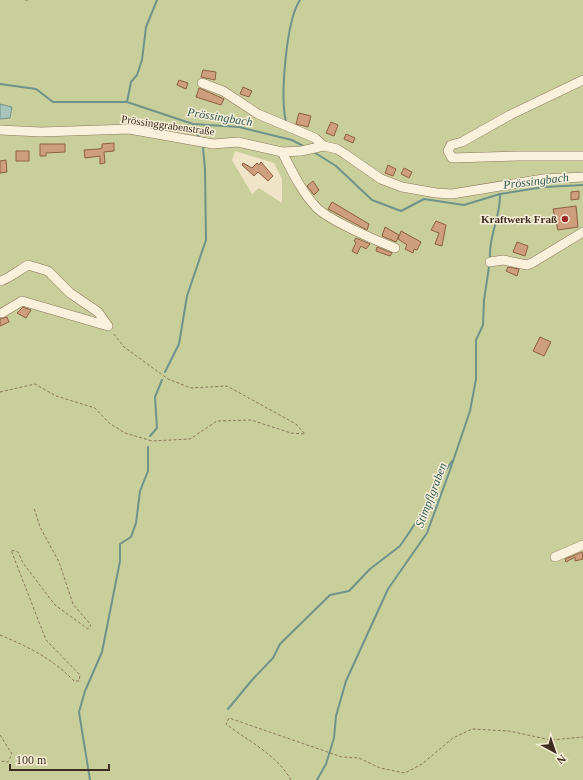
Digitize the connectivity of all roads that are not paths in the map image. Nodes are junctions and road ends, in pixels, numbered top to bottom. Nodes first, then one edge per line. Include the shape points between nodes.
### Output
1 (583, 80) edge
2 (202, 83) dead end
3 (0, 130) edge
4 (324, 146) junction
5 (282, 152) junction
6 (583, 156) edge
7 (583, 177) edge
8 (583, 232) edge
9 (395, 248) dead end
10 (490, 262) dead end
11 (0, 281) edge
12 (2, 313) dead end
13 (583, 546) edge
14 (555, 557) dead end

1 - 6 street via 510,115 462,142 451,144 448,151 452,158
2 - 4 street via 223,91 258,114 315,138
3 - 5 street, Prössinggrabenstraße via 41,132 129,129 213,144 238,142
4 - 5 street, Prössinggrabenstraße
4 - 7 street via 337,149 381,179 402,187 436,193 452,194 543,179
5 - 9 street via 295,178 321,212
8 - 10 street via 527,265 503,260
11 - 12 street via 28,265 48,271 70,293 98,312 108,326 22,301
13 - 14 street

